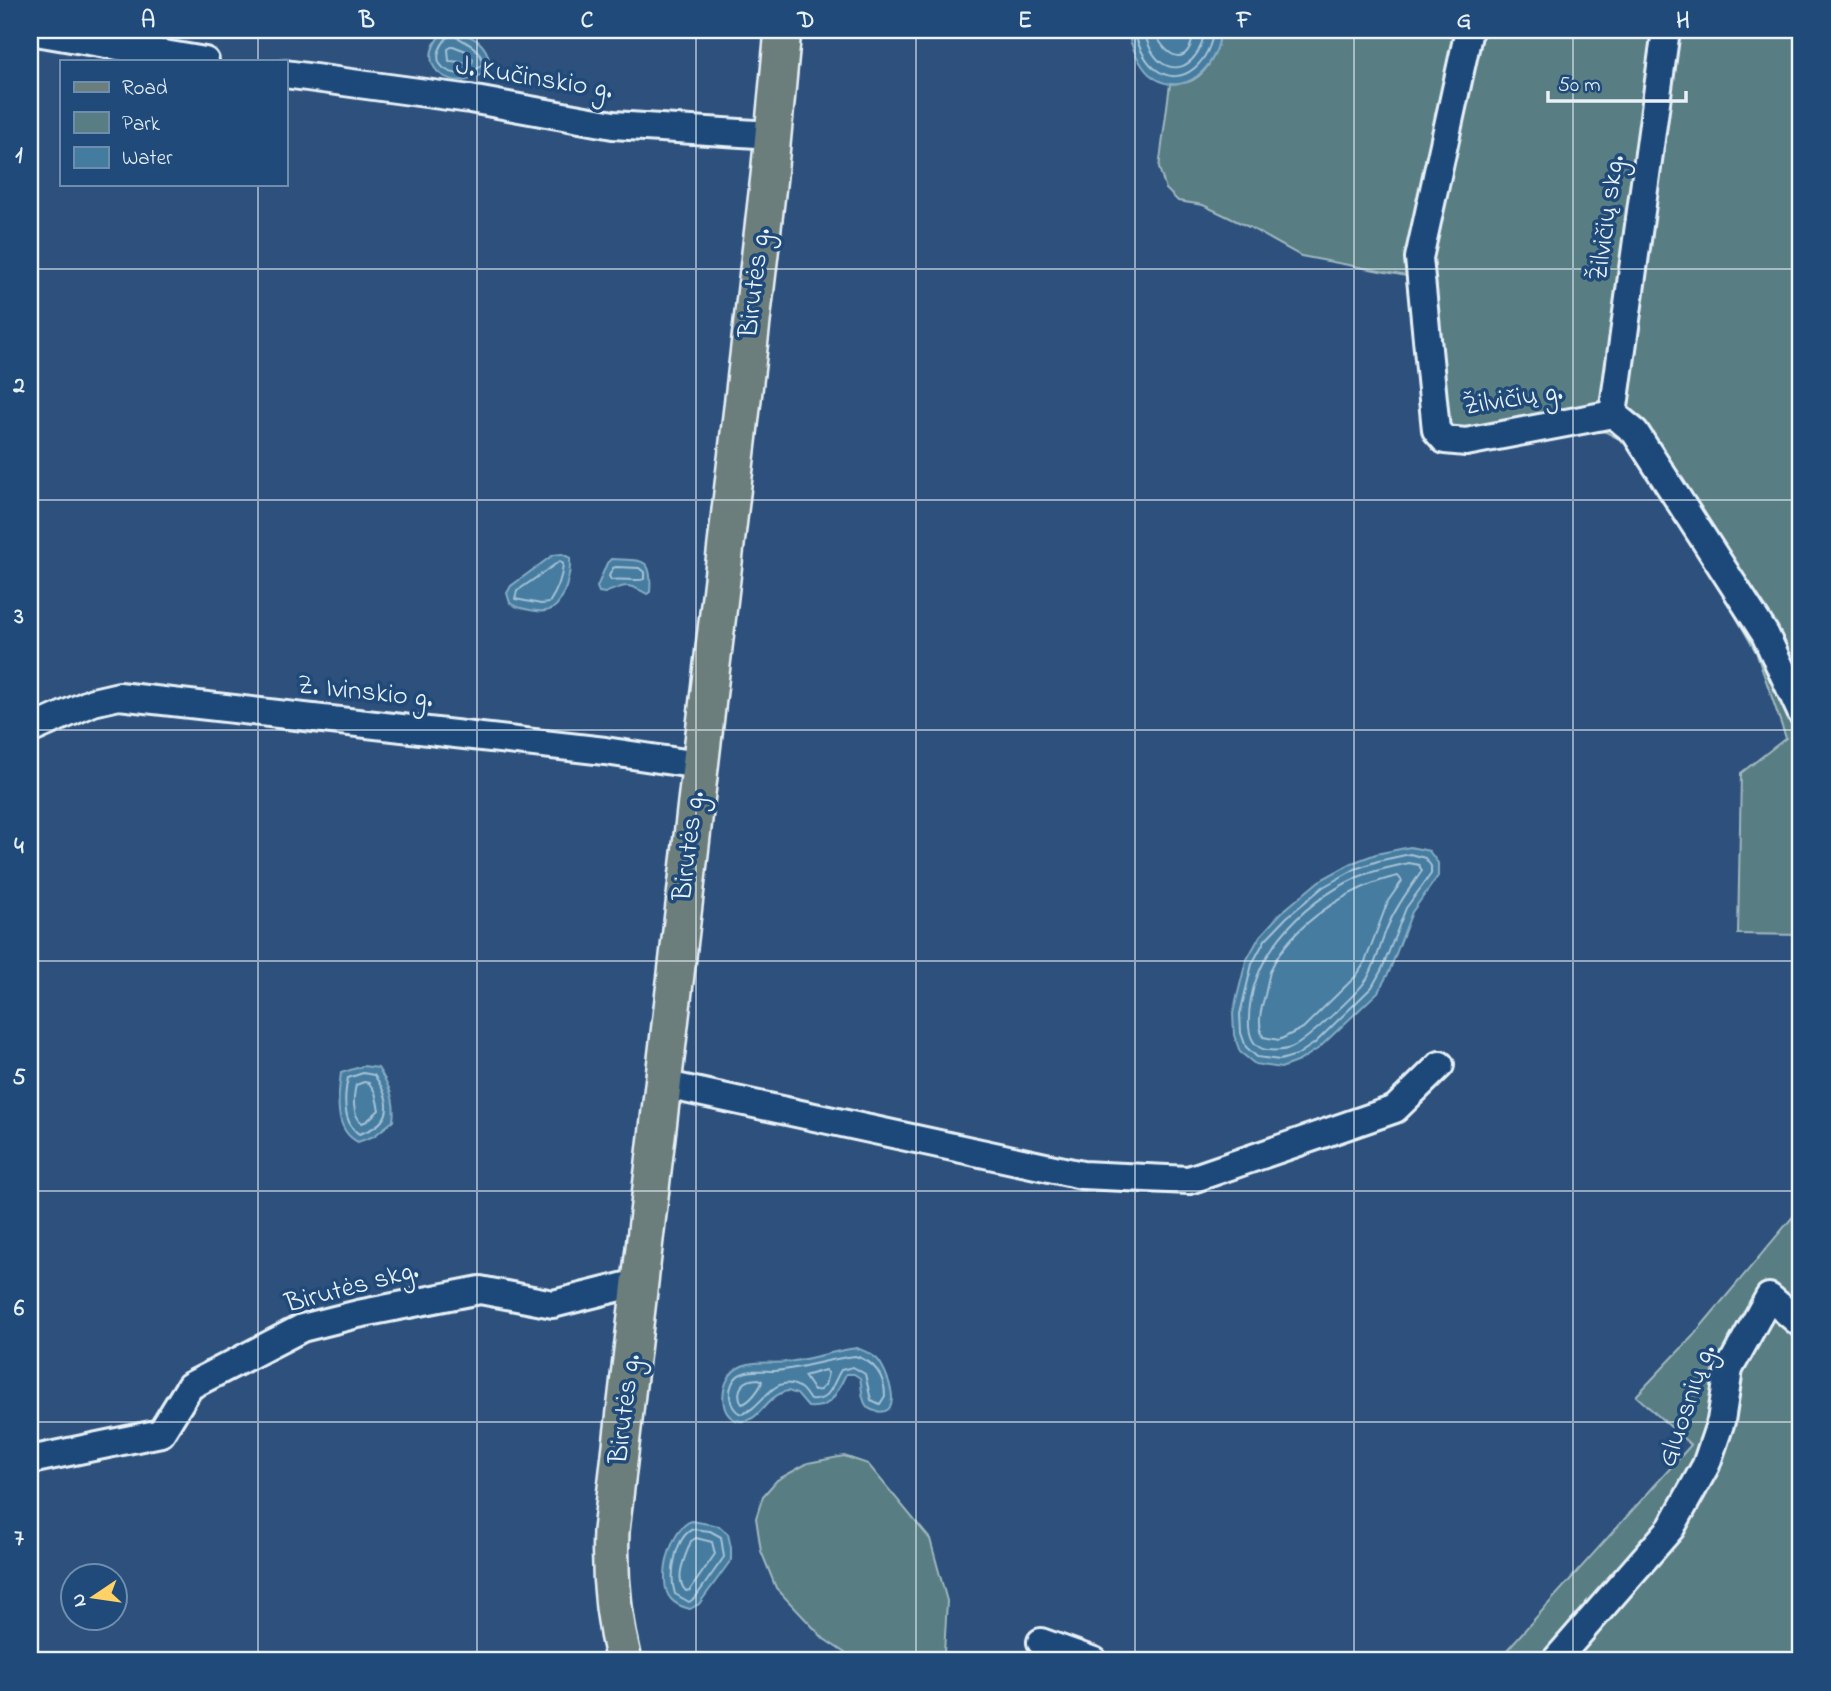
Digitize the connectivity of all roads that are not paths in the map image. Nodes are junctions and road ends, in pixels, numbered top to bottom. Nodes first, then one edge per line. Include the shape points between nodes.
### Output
1 (783, 30) edge
2 (1469, 30) edge
3 (1666, 30) edge
4 (43, 32) edge
5 (199, 60) edge
6 (287, 74) edge
7 (773, 135) junction
8 (1613, 414) junction
9 (1801, 712) edge
10 (30, 730) edge
11 (699, 765) junction
12 (1440, 1065) dead end
13 (662, 1084) junction
14 (641, 1282) junction
15 (1801, 1324) edge
16 (30, 1460) edge
17 (1041, 1642) dead end
18 (624, 1661) edge
19 (1094, 1661) edge
20 (1555, 1661) edge

1 - 7 main road, Birutės g.
2 - 8 street, Žilvičių g. via 1419,258 1436,430 1445,440 1466,442
3 - 8 street, Žilvičių skg.
4 - 5 street
6 - 7 street, J. Kučinskio g. via 470,99 613,125
7 - 11 main road, Birutės g.
8 - 9 street via 1635,432 1765,634
10 - 11 street, Z. Ivinskio g. via 93,702 119,696
11 - 13 main road, Birutės g.
12 - 13 street via 1395,1110 1189,1180 1083,1175
13 - 14 main road, Birutės g.
14 - 16 street, Birutės skg. via 553,1304 480,1290 302,1328 190,1386 161,1433
14 - 18 main road, Birutės g. via 609,1565
15 - 20 street, Gluosnių g. via 1769,1297 1728,1369 1721,1421 1706,1465 1671,1528
17 - 19 street

